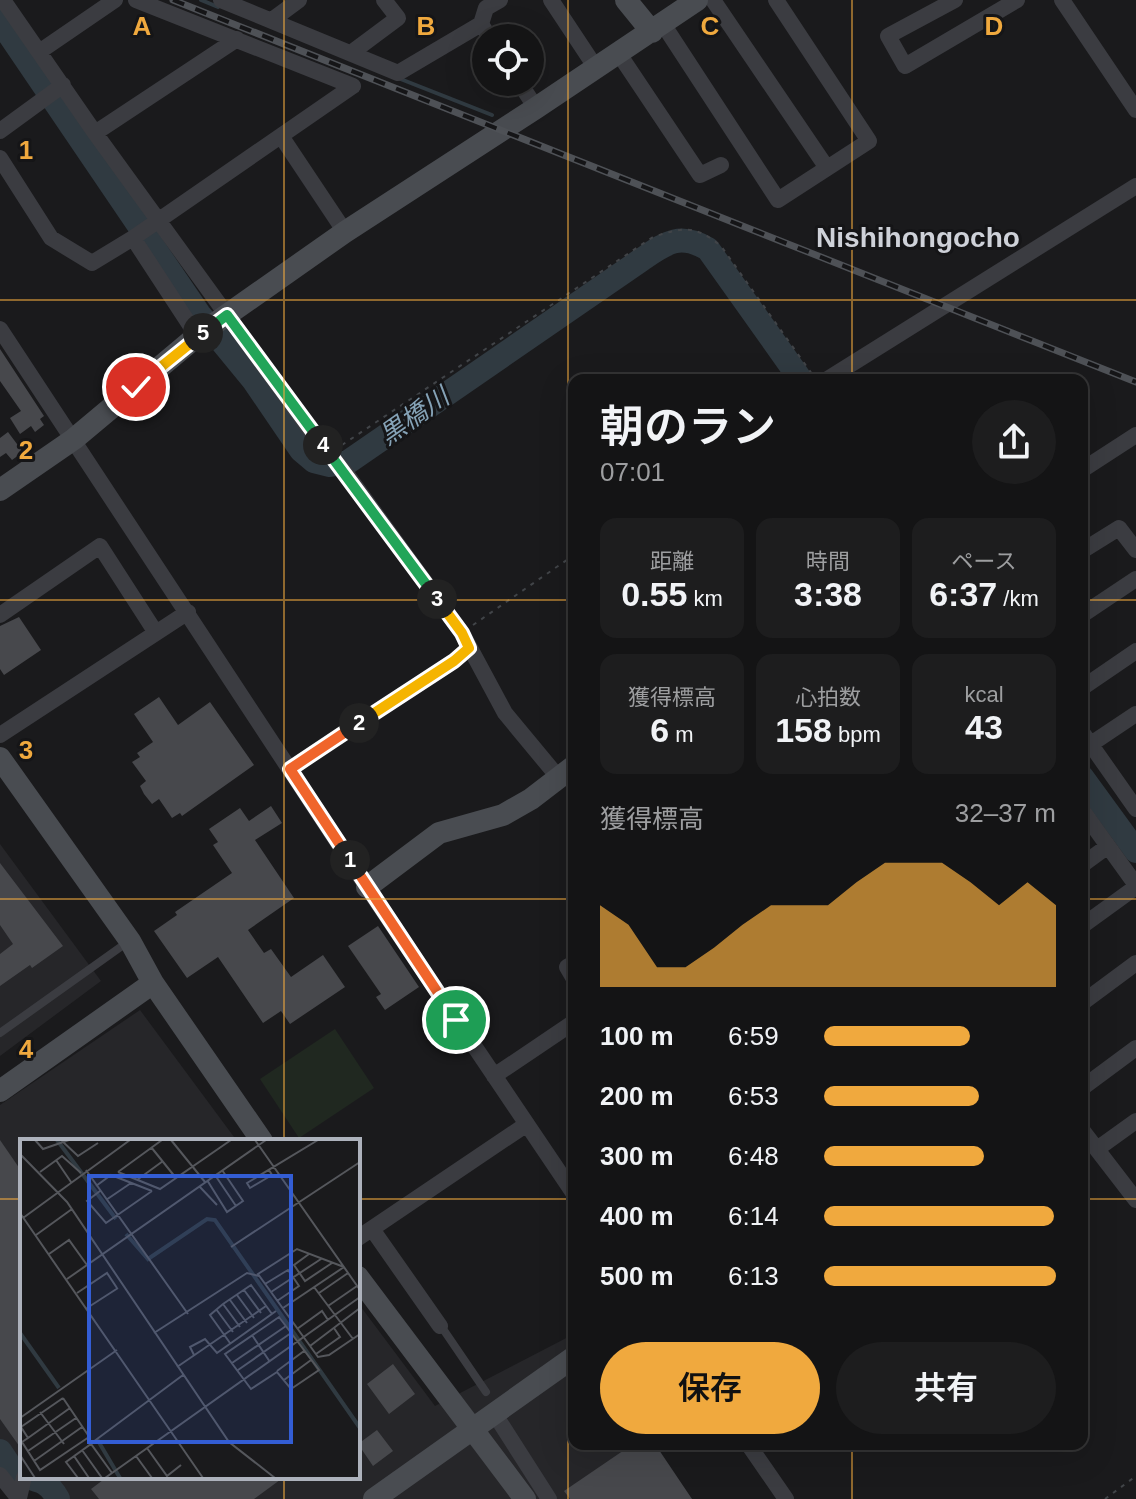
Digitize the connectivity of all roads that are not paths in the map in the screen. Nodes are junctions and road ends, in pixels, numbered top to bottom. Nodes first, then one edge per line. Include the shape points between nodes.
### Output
1 (3, 0) edge
2 (115, 0) edge
3 (136, 0) edge
4 (221, 0) edge
5 (299, 0) edge
6 (384, 0) edge
7 (551, 0) edge
8 (626, 0) edge
9 (697, 0) edge
10 (713, 0) edge
11 (776, 0) edge
12 (955, 0) edge
13 (1017, 0) edge
14 (1062, 0) edge
15 (488, 14) edge
16 (272, 20) junction
17 (658, 28) junction
18 (237, 39) junction
19 (39, 52) junction
20 (351, 53) junction
21 (619, 54) junction
22 (596, 68) junction
23 (63, 85) junction
24 (528, 96) edge
25 (536, 108) junction
26 (1136, 110) edge
27 (0, 131) edge
28 (95, 133) junction
29 (281, 136) junction
30 (0, 158) edge
31 (721, 165) dead end
32 (827, 168) junction
33 (1136, 186) edge
34 (158, 220) junction
35 (345, 232) junction
36 (133, 238) junction
37 (227, 315) junction
38 (0, 329) edge
39 (197, 336) junction
40 (836, 374) edge
41 (1136, 435) edge
42 (74, 439) junction
43 (1088, 466) edge
44 (0, 490) edge
45 (1088, 547) edge
46 (1136, 550) edge
47 (1136, 579) edge
48 (1088, 611) edge
49 (188, 612) junction
50 (0, 615) edge
51 (156, 633) junction
52 (1136, 651) edge
53 (1088, 684) edge
54 (1136, 714) edge
55 (0, 735) edge
56 (1088, 738) edge
57 (1088, 739) edge
58 (0, 758) edge
59 (566, 772) edge
60 (1136, 809) edge
61 (1088, 818) edge
62 (1108, 846) junction
63 (1088, 861) edge
64 (1136, 886) edge
65 (367, 887) junction
66 (1088, 922) edge
67 (130, 941) junction
68 (1136, 963) edge
69 (153, 983) junction
70 (1088, 999) edge
71 (568, 1026) edge
72 (0, 1033) edge
73 (1136, 1048) edge
74 (494, 1076) junction
75 (1088, 1084) edge
76 (1, 1089) edge
77 (1136, 1121) edge
78 (527, 1124) junction
79 (1088, 1138) edge
80 (261, 1139) edge
81 (1097, 1149) junction
82 (568, 1185) edge
83 (1136, 1200) edge
84 (365, 1233) edge
85 (360, 1280) edge
86 (440, 1326) joint
87 (568, 1360) edge
88 (490, 1402) junction
89 (471, 1429) junction
90 (752, 1450) edge
91 (0, 1475) edge
92 (21, 1490) edge
93 (374, 1499) edge
94 (525, 1499) edge
95 (549, 1499) edge
96 (786, 1499) edge

1 - 19 street
2 - 19 street
3 - 18 street
4 - 16 street
5 - 16 street
6 - 20 street via 398,18
7 - 22 street
8 - 17 street
9 - 17 street
10 - 32 street
11 - 32 street via 869,141
12 - 13 street via 888,36 905,66
14 - 26 street
15 - 20 street via 398,73
16 - 20 street
17 - 21 street
17 - 32 street via 778,200
18 - 28 street
18 - 29 street via 353,86
19 - 23 street
21 - 22 street
21 - 31 street via 700,175
22 - 25 street
23 - 27 street
23 - 28 street
24 - 25 street
25 - 35 street
28 - 34 street
29 - 34 street
29 - 35 street
30 - 36 street via 51,238 92,263
33 - 40 street
34 - 36 street
34 - 37 street
35 - 37 street
36 - 39 street
37 - 39 street
37 - 59 street via 466,640 505,713
38 - 42 street
39 - 42 street
41 - 43 street
42 - 44 street
42 - 49 street
45 - 46 street via 1119,528
47 - 48 street
49 - 51 street
49 - 65 street
50 - 51 street via 100,546
51 - 55 street
52 - 53 street
54 - 56 street
57 - 60 street
58 - 67 street
59 - 65 street via 503,815 439,833
61 - 62 street
62 - 63 street
62 - 64 street
64 - 66 street
65 - 74 street
67 - 69 street
67 - 72 lane
68 - 70 street
69 - 76 street
69 - 80 street
71 - 74 street
73 - 75 street
74 - 78 street
77 - 81 street
78 - 82 street
78 - 84 street
79 - 81 street
81 - 83 street
84 - 86 street
85 - 89 street
86 - 88 lane
87 - 88 street
88 - 89 street
88 - 95 street
89 - 93 street
89 - 94 street
90 - 96 street
91 - 92 street

